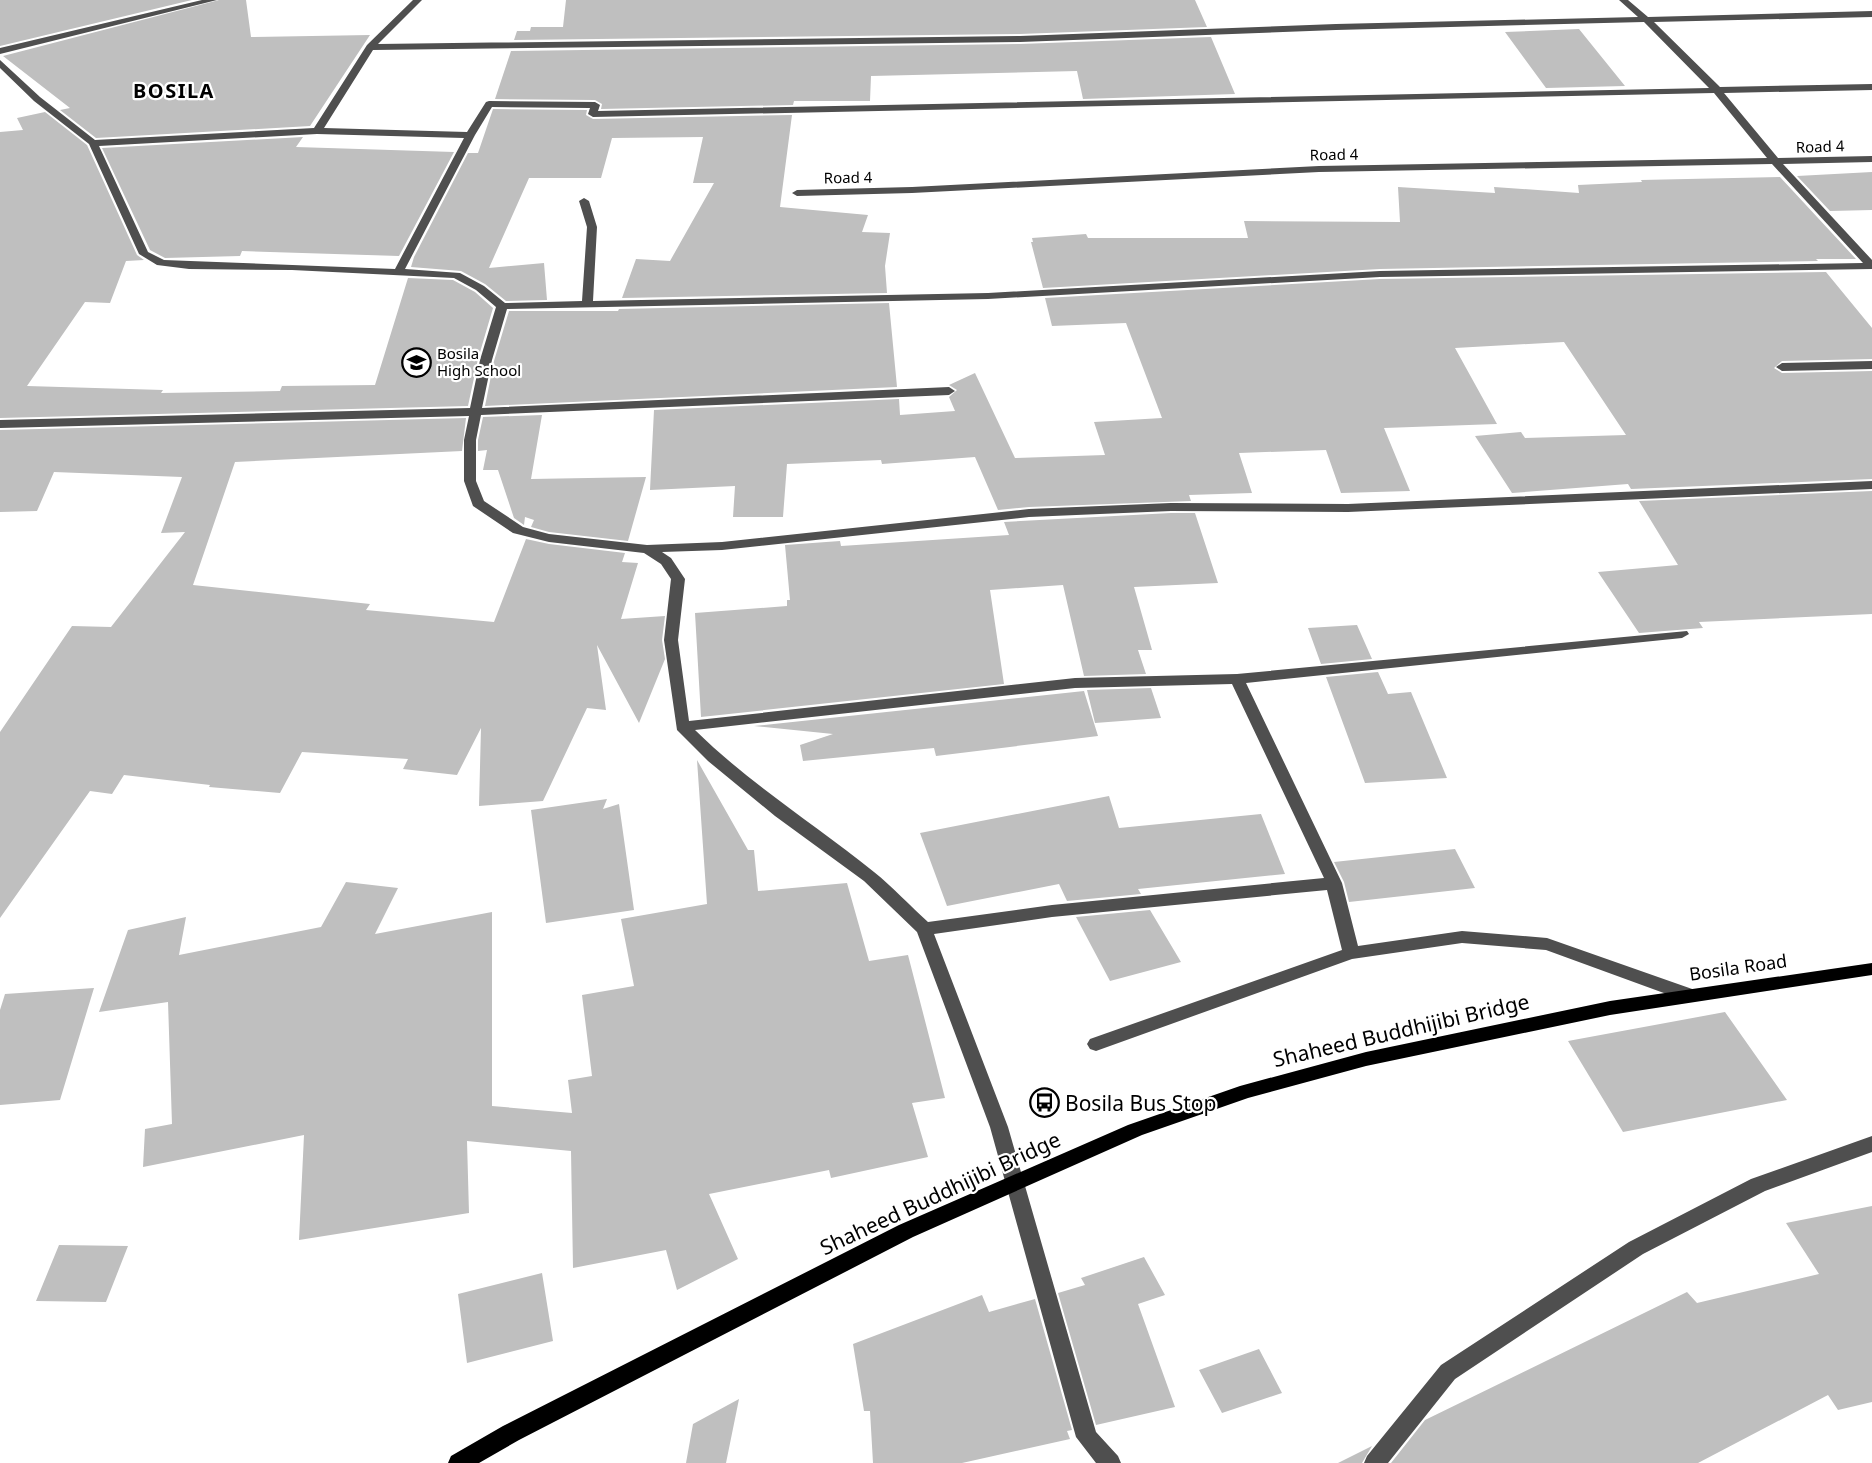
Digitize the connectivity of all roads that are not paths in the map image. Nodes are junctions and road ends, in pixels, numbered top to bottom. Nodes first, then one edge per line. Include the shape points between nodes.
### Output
1 (213, 0) edge
2 (418, 0) edge
3 (1623, 0) edge
4 (1872, 14) edge
5 (1648, 21) junction
6 (370, 47) junction
7 (0, 51) edge
8 (0, 63) edge
9 (1872, 87) edge
10 (1716, 89) junction
11 (317, 131) junction
12 (470, 135) junction
13 (93, 143) junction
14 (1872, 159) edge
15 (1776, 162) junction
16 (797, 193) dead end
17 (584, 201) dead end
18 (1872, 266) edge
19 (399, 271) junction
20 (587, 303) junction
21 (502, 306) junction
22 (1872, 365) edge
23 (1782, 367) dead end
24 (949, 391) dead end
25 (474, 412) junction
26 (0, 424) edge
27 (1872, 485) edge
28 (647, 549) junction
29 (1682, 634) dead end
30 (1237, 679) junction
31 (682, 727) junction
32 (1334, 883) junction
33 (924, 929) junction
34 (1351, 953) junction
35 (1872, 969) edge
36 (1689, 995) junction
37 (1610, 1008) joint
38 (1096, 1044) dead end
39 (1872, 1144) edge
40 (459, 1463) edge
41 (1110, 1463) edge
42 (1375, 1463) edge

1 - 7 street
2 - 6 street
3 - 5 street
4 - 5 street
5 - 6 street via 1008,39
5 - 10 street
6 - 11 street
8 - 13 street via 37,99
9 - 10 street
10 - 12 street via 593,114 595,105 489,104
10 - 15 street
11 - 12 street
11 - 13 street
12 - 19 street
13 - 19 street via 144,254 161,262
14 - 15 street, Road 4
15 - 16 street, Road 4 via 1319,169
15 - 18 street
17 - 20 street via 592,227
18 - 20 street via 1380,274 988,296
19 - 21 street via 456,276 480,288
20 - 21 street
21 - 25 street
22 - 23 street
24 - 25 street
25 - 26 street
25 - 28 street via 470,481 478,503 518,530 549,538
27 - 28 street via 1348,508 1171,507 1029,513 722,546
28 - 31 street via 666,561 678,579 670,640
29 - 30 street
30 - 31 street via 1075,683
30 - 32 street
31 - 33 street via 781,812 870,877
32 - 33 street via 1052,911
32 - 34 street
33 - 41 street via 999,1127 1087,1437
34 - 36 street via 1462,937 1547,944
34 - 38 street
35 - 36 main road, Bosila Road
36 - 37 main road, Bosila Road
37 - 40 main road, Shaheed Buddhijibi Bridge via 1246,1090 1135,1130 906,1231 511,1432
39 - 42 street via 1758,1185 1636,1248 1448,1372

